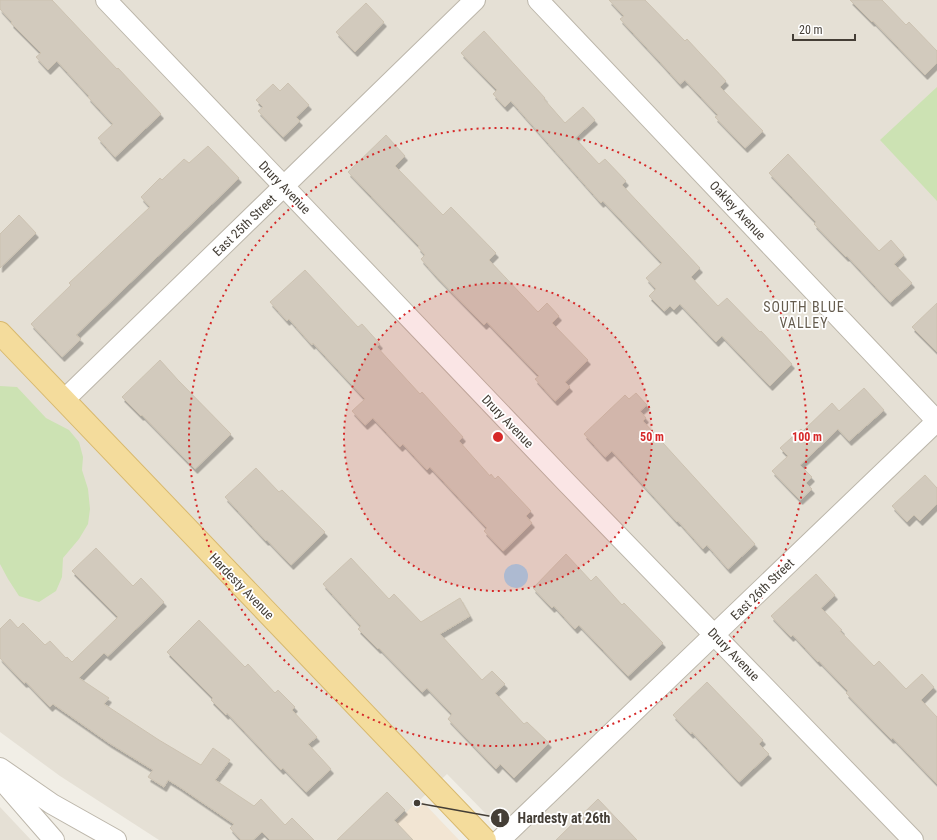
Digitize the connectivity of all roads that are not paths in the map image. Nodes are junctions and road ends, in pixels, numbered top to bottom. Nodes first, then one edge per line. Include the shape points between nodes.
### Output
1 (106, 0) edge
2 (475, 0) edge
3 (538, 0) edge
4 (284, 186) junction
5 (0, 333) edge
6 (64, 400) junction
7 (937, 421) edge
8 (715, 634) junction
9 (0, 768) edge
10 (0, 778) edge
11 (54, 840) edge
12 (116, 840) edge
13 (485, 840) edge
14 (500, 840) edge
15 (913, 840) edge

1 - 4 street, Drury Avenue
2 - 4 street, East 25th Street
3 - 7 street, Oakley Avenue
4 - 6 street, East 25th Street
4 - 8 street, Drury Avenue
5 - 6 main road, Hardesty Avenue
6 - 13 main road, Hardesty Avenue
7 - 8 street, East 26th Street
8 - 14 street, East 26th Street
8 - 15 street, Drury Avenue
9 - 12 street via 52,804
10 - 11 street

